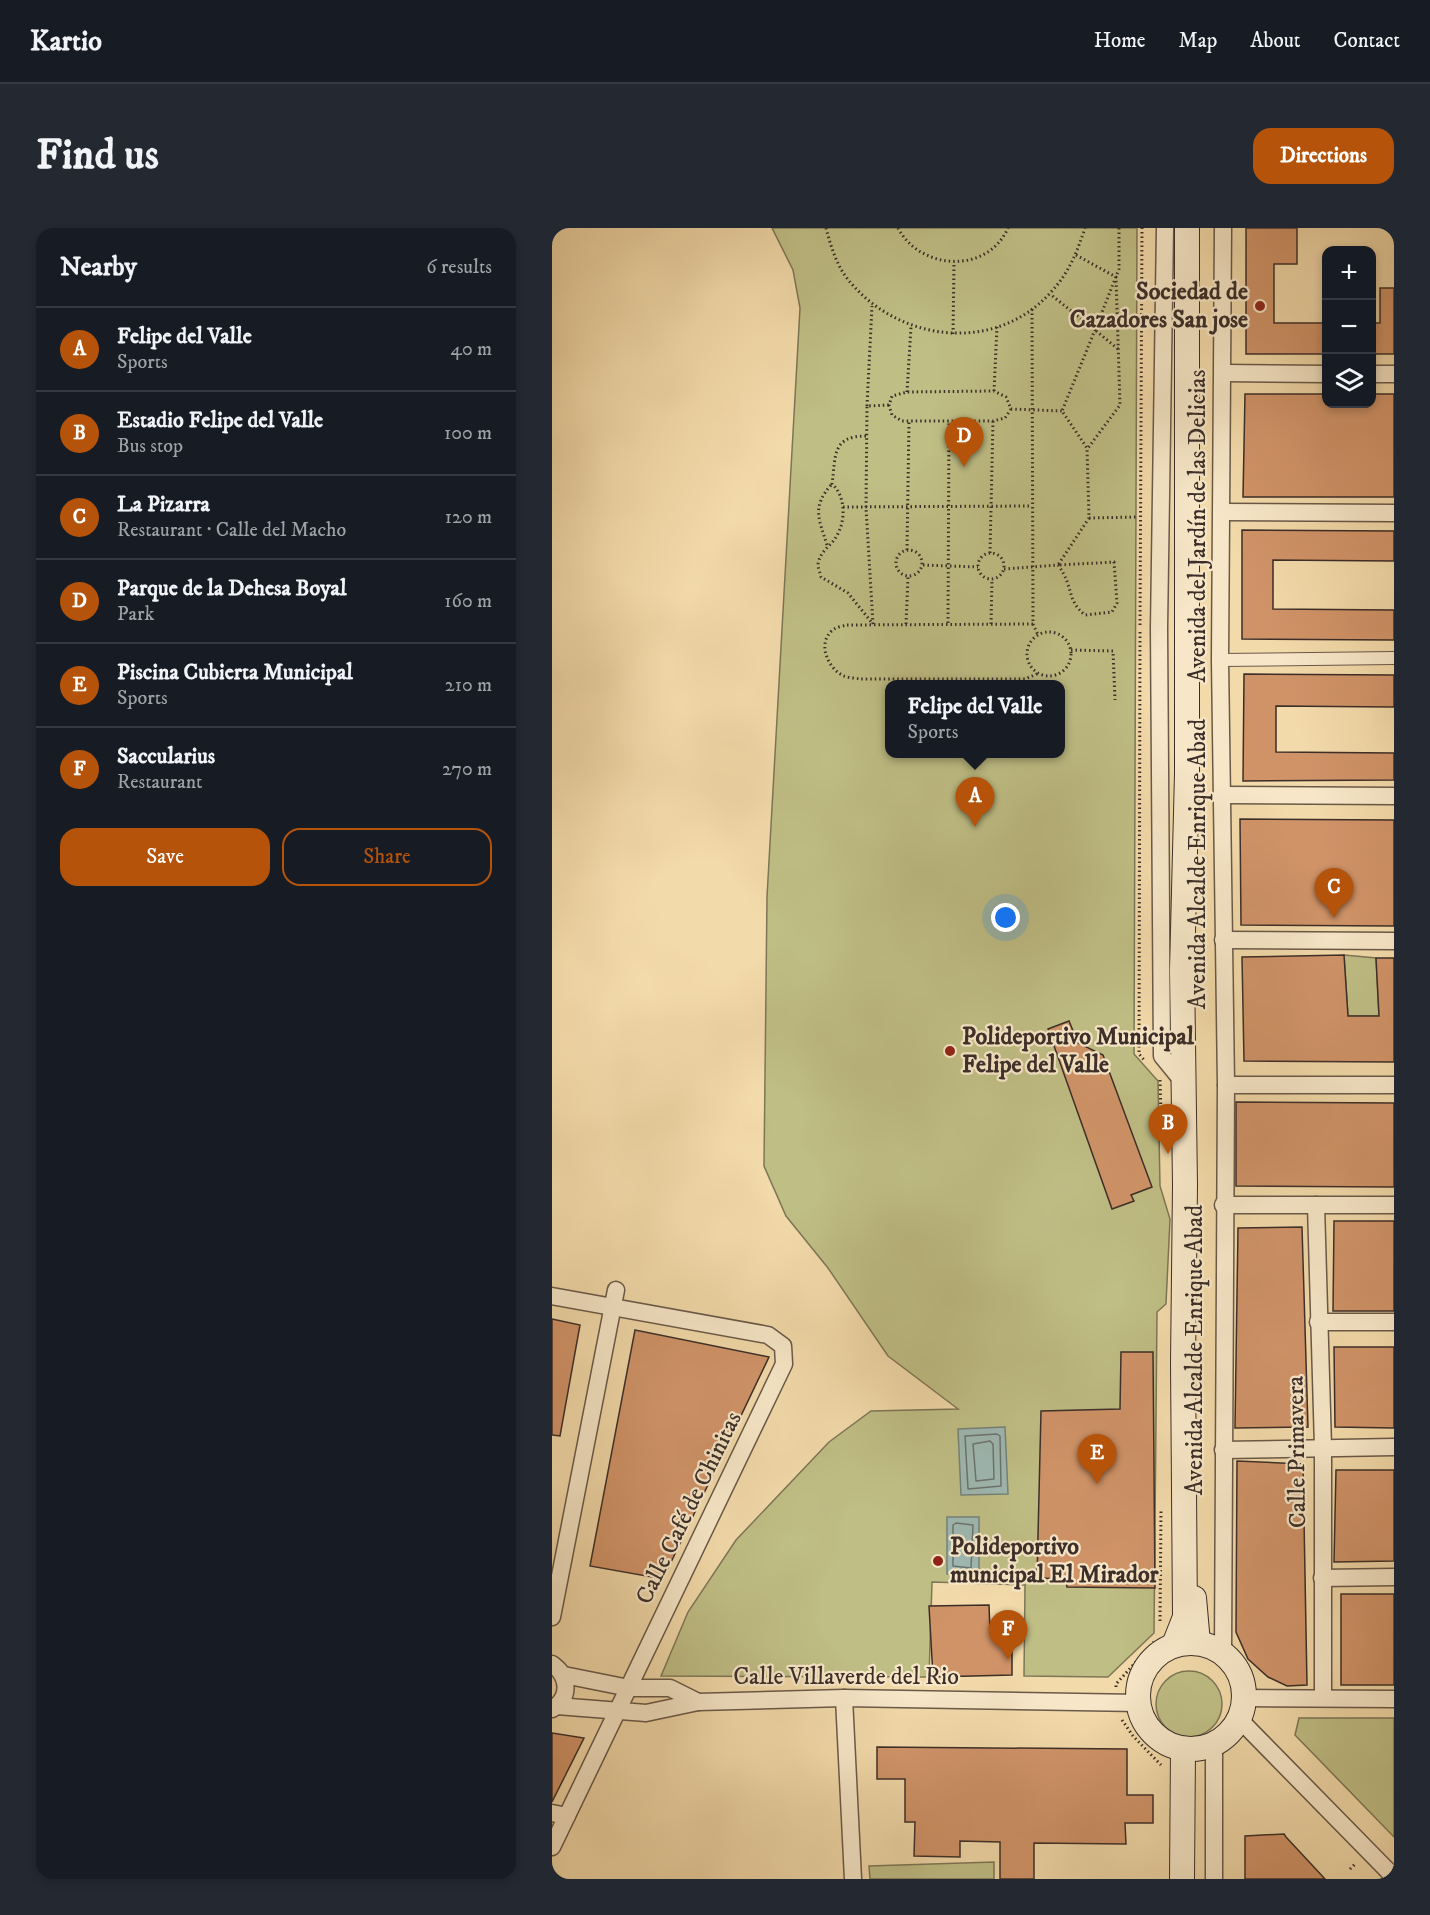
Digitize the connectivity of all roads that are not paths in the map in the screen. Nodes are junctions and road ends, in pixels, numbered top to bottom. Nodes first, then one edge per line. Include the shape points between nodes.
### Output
1 (1166, 228) edge
2 (1187, 228) edge
3 (1200, 228) edge
4 (1223, 228) edge
5 (1223, 373) junction
6 (1322, 374) edge
7 (1376, 374) edge
8 (1394, 374) edge
9 (1223, 513) junction
10 (1394, 513) edge
11 (1394, 658) edge
12 (1220, 660) junction
13 (1222, 795) junction
14 (1394, 796) edge
15 (1223, 940) junction
16 (1394, 941) edge
17 (1184, 1083) junction
18 (1226, 1084) junction
19 (1394, 1085) edge
20 (1223, 1205) junction
21 (1316, 1205) junction
22 (1394, 1205) edge
23 (616, 1290) dead end
24 (552, 1296) edge
25 (613, 1307) junction
26 (1318, 1322) junction
27 (1394, 1322) edge
28 (1323, 1447) junction
29 (1394, 1447) edge
30 (1223, 1450) junction
31 (1394, 1577) edge
32 (1322, 1578) junction
33 (552, 1617) edge
34 (1198, 1643) junction
35 (1174, 1645) junction
36 (1223, 1653) junction
37 (558, 1670) edge
38 (629, 1688) junction
39 (843, 1698) junction
40 (1323, 1698) junction
41 (1394, 1699) edge
42 (698, 1702) junction
43 (1138, 1703) junction
44 (555, 1708) edge
45 (1242, 1708) junction
46 (618, 1711) junction
47 (1198, 1747) junction
48 (560, 1814) edge
49 (552, 1847) edge
50 (1394, 1877) edge
51 (853, 1879) edge
52 (1182, 1879) edge
53 (1195, 1879) edge
54 (1214, 1879) edge

1 - 17 street, Avenida Alcalde Enrique Abad via 1159,628 1162,1056
2 - 17 main road, Avenida Alcalde Enrique Abad
3 - 34 main road, Avenida Alcalde Enrique Abad via 1193,1616
4 - 5 street, Avenida del Jardín de las Delicias
5 - 6 street
5 - 9 street, Avenida del Jardín de las Delicias
7 - 8 street
9 - 10 street
9 - 12 street, Avenida del Jardín de las Delicias
11 - 12 street
12 - 13 street, Avenida del Jardín de las Delicias
13 - 14 street
13 - 15 street, Avenida del Jardín de las Delicias
15 - 16 street
15 - 18 street, Avenida del Jardín de las Delicias
17 - 35 main road, Avenida Alcalde Enrique Abad via 1185,1617
18 - 19 street
18 - 20 street, Avenida del Jardín de las Delicias
20 - 21 street
20 - 30 street, Avenida del Jardín de las Delicias
21 - 22 street
21 - 26 street, Calle Primavera
23 - 25 street
24 - 25 street
25 - 33 street
25 - 38 street, Calle Café de Chinitas via 768,1335 783,1346 784,1364
26 - 27 street
26 - 28 street, Calle Primavera
28 - 29 street
28 - 30 street
28 - 32 street, Calle Primavera
30 - 36 street, Avenida del Jardín de las Delicias
31 - 32 street
32 - 40 street, Calle Primavera
34 - 35 main road
34 - 36 main road
35 - 43 main road via 1149,1662 1142,1676
36 - 45 main road via 1235,1665 1242,1681
37 - 38 street, Calle Villaverde del Rio
37 - 44 street via 565,1693
38 - 42 street, Calle Villaverde del Rio via 670,1688
38 - 46 street, Calle Café de Chinitas
39 - 42 street, Calle Villaverde del Rio
39 - 43 street, Calle Villaverde del Rio
39 - 51 street
40 - 41 street
40 - 45 street
42 - 46 street, Calle Villaverde del Rio via 646,1713
43 - 47 main road via 1155,1735 1168,1744
44 - 46 street, Calle Villaverde del Rio
45 - 47 main road via 1229,1733
45 - 50 street
46 - 48 street
47 - 52 main road
47 - 53 main road
47 - 54 street
48 - 49 street

